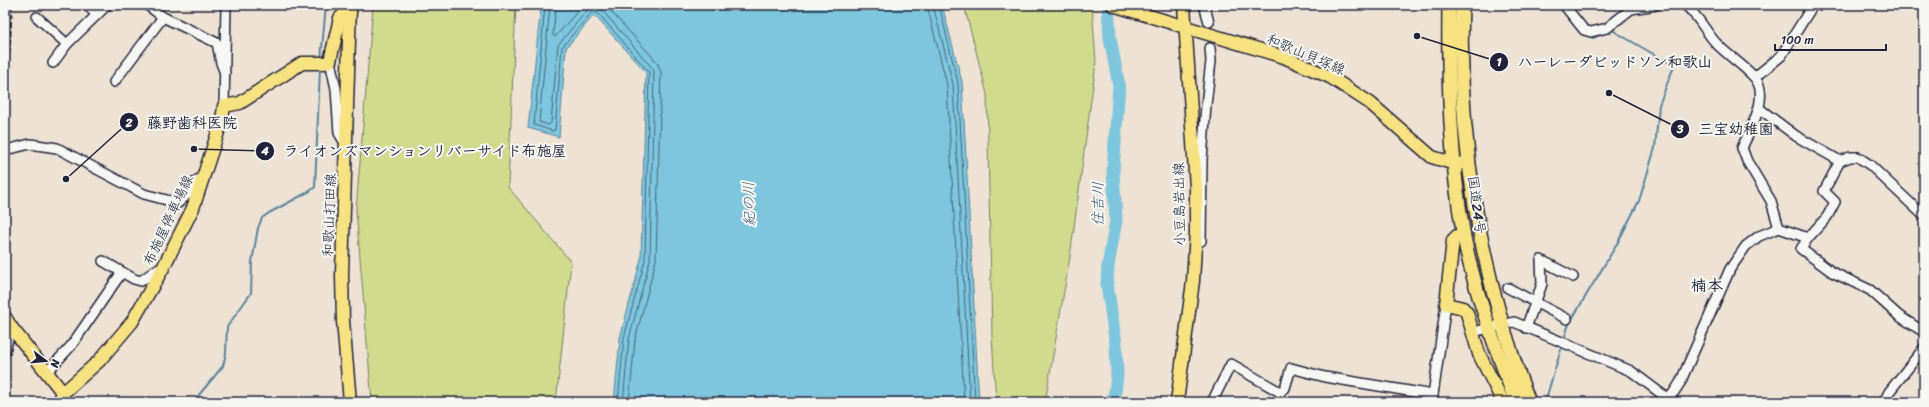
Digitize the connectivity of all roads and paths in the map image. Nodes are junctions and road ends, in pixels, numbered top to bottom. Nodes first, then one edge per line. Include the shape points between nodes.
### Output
1 (87, 5) edge
2 (107, 5) edge
3 (147, 5) edge
4 (226, 5) edge
5 (1112, 5) edge
6 (1184, 5) edge
7 (1204, 5) edge
8 (1449, 5) edge
9 (1462, 5) edge
10 (1564, 5) edge
11 (1656, 5) edge
12 (1684, 5) edge
13 (1813, 5) edge
14 (350, 9) edge
15 (97, 15) junction
16 (37, 17) dead end
17 (163, 18) junction
18 (1208, 22) dead end
19 (1186, 27) junction
20 (67, 44) junction
21 (1210, 48) dead end
22 (328, 62) junction
23 (53, 63) dead end
24 (225, 73) junction
25 (1755, 77) junction
26 (114, 82) dead end
27 (224, 106) junction
28 (1760, 108) junction
29 (346, 146) junction
30 (5, 149) edge
31 (1840, 161) junction
32 (1455, 164) junction
33 (1469, 164) junction
34 (203, 180) junction
35 (1924, 216) edge
36 (1780, 228) junction
37 (1464, 235) junction
38 (1808, 238) junction
39 (103, 261) dead end
40 (163, 268) junction
41 (122, 272) junction
42 (1573, 277) dead end
43 (1193, 281) junction
44 (1508, 288) dead end
45 (1536, 303) junction
46 (1446, 304) junction
47 (1567, 319) dead end
48 (8, 322) edge
49 (1503, 324) junction
50 (1488, 328) junction
51 (1526, 328) junction
52 (1473, 332) junction
53 (1924, 332) edge
54 (1924, 348) edge
55 (5, 351) edge
56 (47, 372) junction
57 (60, 397) edge
58 (1432, 398) edge
59 (350, 402) edge
60 (1177, 402) edge
61 (1212, 402) edge
62 (1503, 402) edge
63 (1516, 402) edge
64 (1529, 402) edge
65 (1884, 402) edge

1 - 15 street
2 - 15 street
3 - 17 street
4 - 24 street
5 - 19 main road, 和歌山貝塚線
6 - 19 main road, 小豆島岩出線
7 - 18 street
8 - 32 highway, 国道24号 via 1448,88
9 - 33 highway, 国道24号 via 1461,56
10 - 11 street via 1584,30 1591,32 1607,28 1631,9
12 - 25 street via 1691,10 1716,43
13 - 25 street via 1781,56
14 - 22 main road via 340,18
14 - 29 main road, 和歌山打田線
15 - 20 street
16 - 20 street
17 - 24 street via 217,43
17 - 26 street
19 - 32 main road, 和歌山貝塚線 via 1284,57 1336,81 1370,103 1432,157
19 - 43 main road, 小豆島岩出線 via 1196,187
20 - 23 street
21 - 43 street via 1202,160 1202,228
22 - 27 main road via 302,63 240,103
22 - 29 street via 336,89 339,133
24 - 27 street
25 - 28 street via 1759,85
27 - 34 main road, 布施屋停車場線
28 - 31 street via 1796,136
28 - 36 street via 1742,148 1771,201
29 - 59 main road, 和歌山打田線 via 342,321
30 - 34 street via 30,144 57,148 144,194 178,203 198,180
31 - 35 street via 1858,157 1870,165
31 - 38 street via 1824,191 1835,202 1827,217
32 - 33 main road, 和歌山貝塚線
32 - 37 highway, 国道24号
33 - 49 highway, 国道24号 via 1477,223
34 - 40 main road, 布施屋停車場線 via 193,208
36 - 38 street
36 - 51 street via 1759,236 1746,246 1730,269 1680,383 1670,398 1631,371
37 - 46 main road via 1452,240
37 - 50 highway, 国道24号
38 - 53 street via 1801,249 1807,254 1832,272 1870,290 1899,316
39 - 41 street
40 - 41 street via 141,281
40 - 57 main road, 布施屋停車場線 via 132,322 99,361
41 - 56 street via 71,346
42 - 45 street via 1541,260 1542,284
43 - 60 main road, 小豆島岩出線
44 - 45 street
45 - 47 street
45 - 51 street
46 - 52 main road via 1463,308 1470,319
46 - 58 street
48 - 55 street
48 - 56 main road, 布施屋停車場線
49 - 50 street
49 - 51 street via 1514,322
49 - 64 highway, 国道24号
50 - 52 street
50 - 63 highway, 国道24号
52 - 62 main road via 1480,354
54 - 65 street
56 - 57 main road, 布施屋停車場線
58 - 61 street via 1291,368 1285,388 1280,392 1231,364

